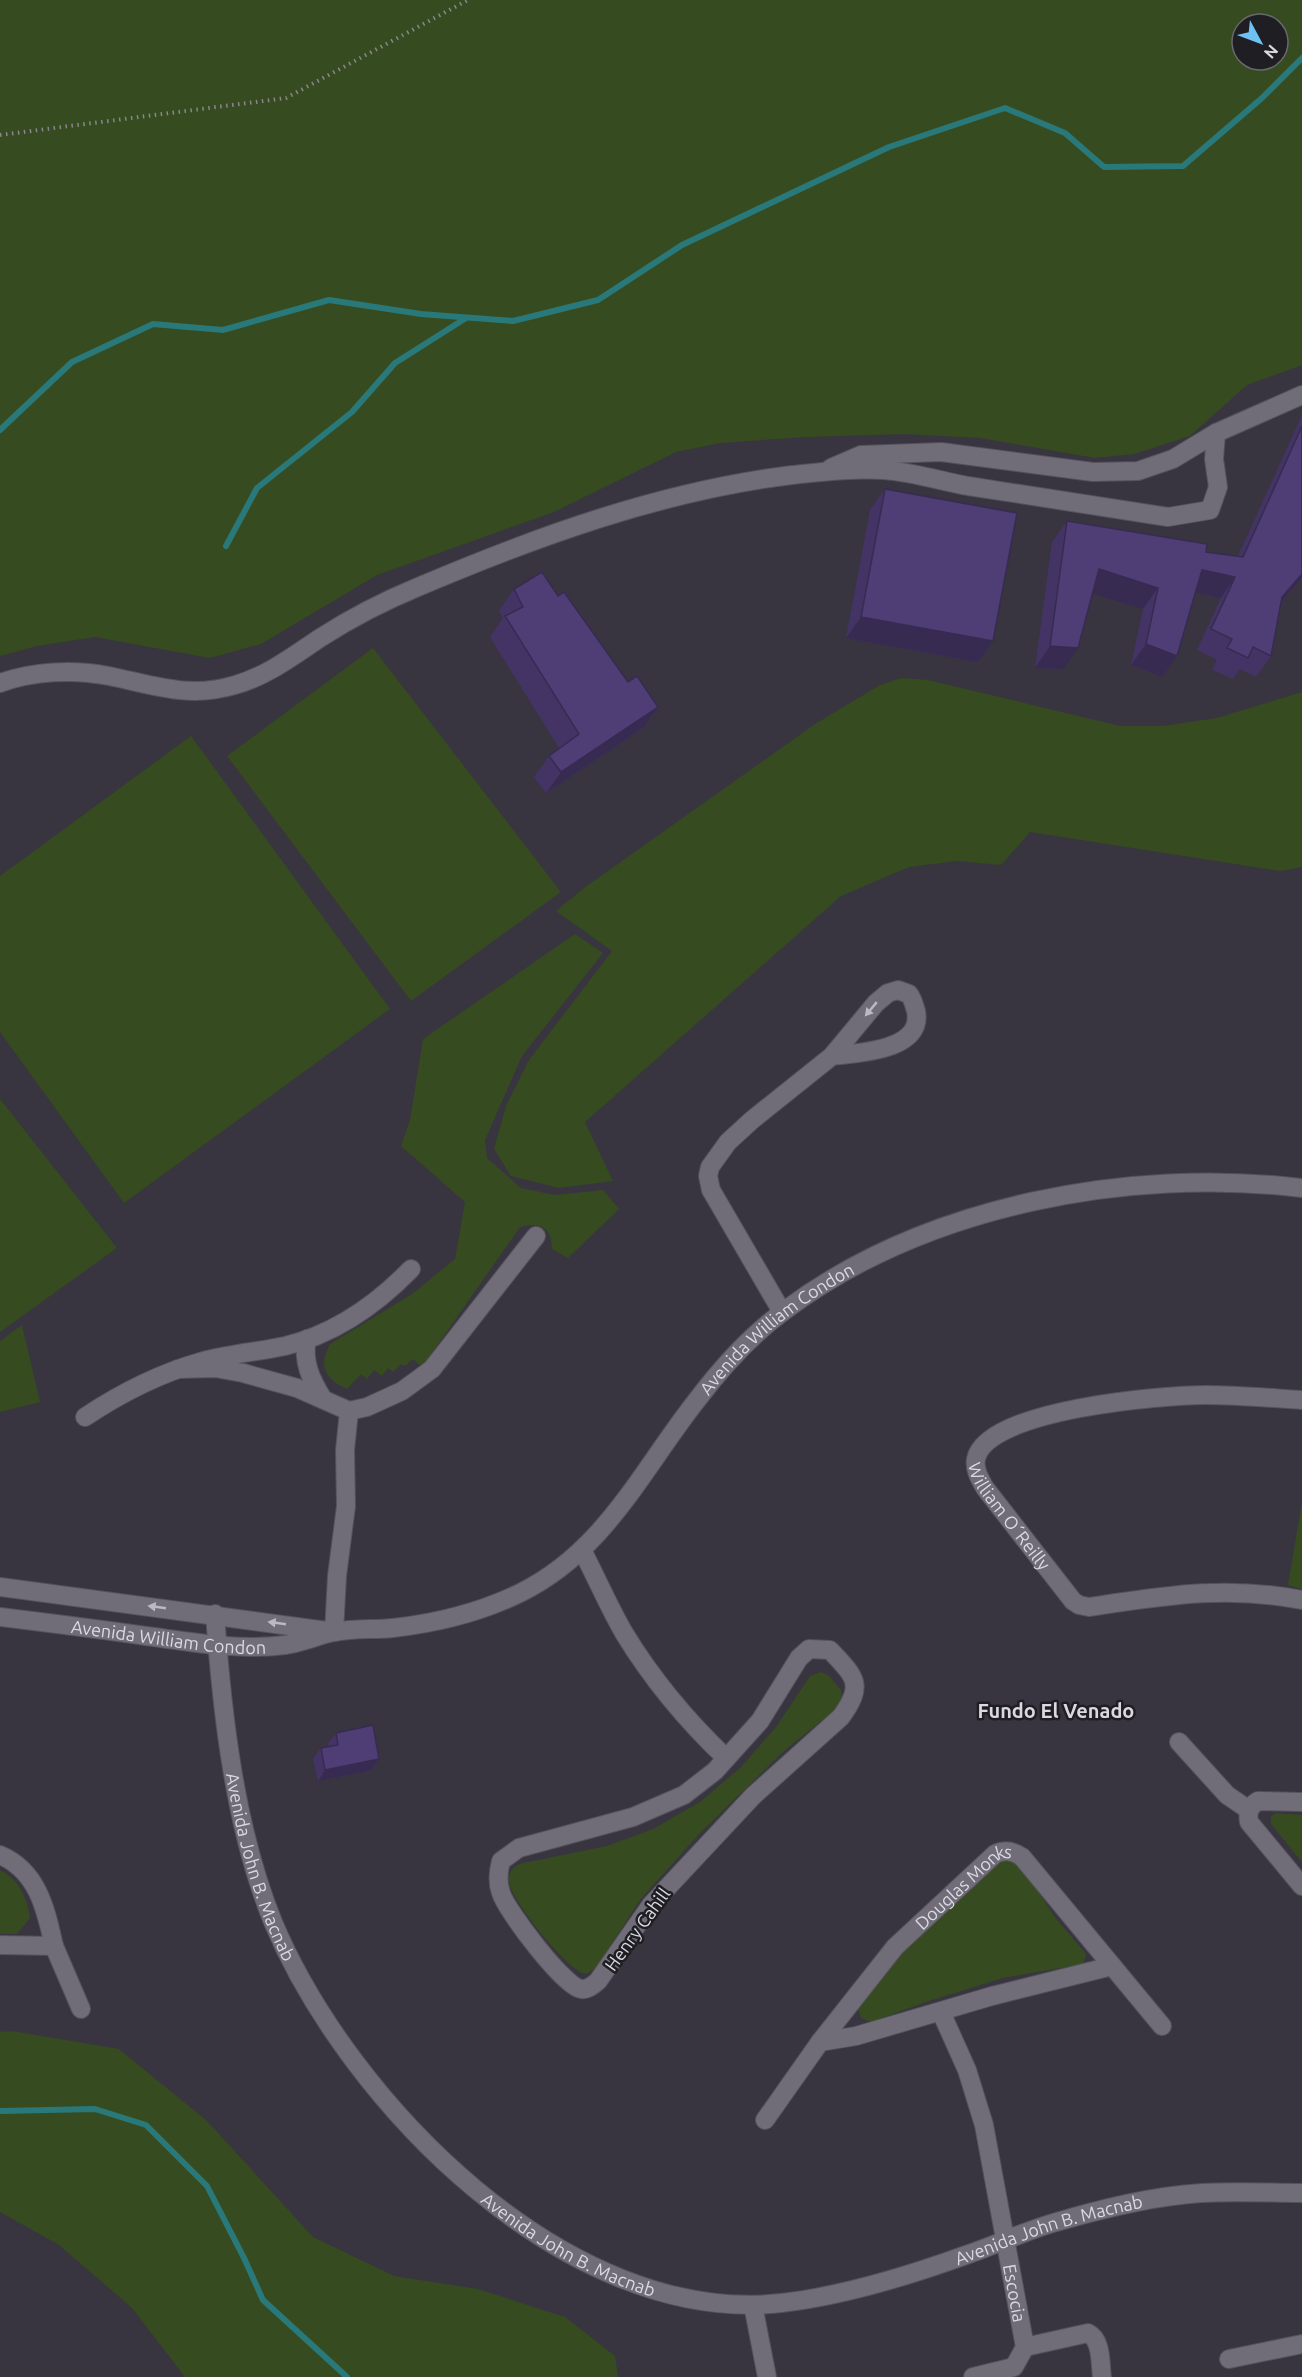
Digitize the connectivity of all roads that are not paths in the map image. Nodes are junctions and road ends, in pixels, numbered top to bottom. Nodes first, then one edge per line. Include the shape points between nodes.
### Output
1 (1302, 394) edge
2 (1216, 434) junction
3 (821, 472) junction
4 (0, 683) edge
5 (832, 1056) junction
6 (1302, 1188) edge
7 (536, 1236) dead end
8 (411, 1269) dead end
9 (782, 1312) junction
10 (307, 1339) junction
11 (178, 1369) junction
12 (323, 1399) junction
13 (1302, 1400) edge
14 (349, 1411) junction
15 (85, 1417) dead end
16 (582, 1550) junction
17 (0, 1587) edge
18 (1302, 1600) edge
19 (215, 1614) junction
20 (0, 1617) edge
21 (334, 1632) junction
22 (217, 1646) junction
23 (1179, 1742) dead end
24 (726, 1758) junction
25 (1302, 1802) edge
26 (1249, 1810) junction
27 (0, 1855) edge
28 (1302, 1886) edge
29 (0, 1945) edge
30 (54, 1946) junction
31 (1112, 1966) junction
32 (81, 2009) dead end
33 (941, 2012) junction
34 (1162, 2026) dead end
35 (820, 2042) junction
36 (765, 2120) dead end
37 (1302, 2193) edge
38 (1005, 2240) junction
39 (753, 2305) junction
40 (1302, 2344) edge
41 (1025, 2347) junction
42 (1229, 2359) dead end
43 (767, 2377) edge
44 (974, 2377) edge
45 (1102, 2377) edge

1 - 2 street
2 - 3 street via 1173,459 1138,471 1093,472 941,452 861,455
2 - 3 street via 1218,487 1210,510 1168,517 884,470
3 - 4 street via 768,478 669,498 575,526 386,601 271,670 233,686 173,691 108,676 65,672
5 -> 5 street via 893,1046 907,1037 917,1020 909,994 898,990 882,997
5 - 9 street via 721,1150 708,1176 711,1190
6 - 9 street, Avenida William Condon via 1237,1183 1160,1184 1020,1205 939,1228 900,1244 839,1274
7 - 14 street via 432,1369 385,1400
8 - 10 street via 374,1304
9 - 16 street, Avenida William Condon via 744,1346 697,1399 618,1511
10 - 11 street
10 - 12 street via 306,1363
11 - 12 street via 215,1368 243,1373
11 - 15 street via 130,1389
12 - 14 street
13 - 18 street, William O´Reilly via 1205,1395 1101,1403 1008,1429 992,1439 976,1457 976,1469 985,1488 1079,1605 1089,1607 1203,1592 1255,1593
14 - 21 street via 346,1506
16 - 21 street, Avenida William Condon via 524,1591 481,1609 396,1628
16 - 24 street via 624,1633 695,1728
19 -> 17 street, Avenida William Condon
21 -> 19 street, Avenida William Condon
19 - 22 street, Avenida John B. Macnab
20 - 22 street, Avenida William Condon
21 - 22 street, Avenida William Condon via 285,1645
22 - 39 street, Avenida John B. Macnab via 243,1821 259,1884 273,1922 309,1992 372,2085 460,2174 565,2253 607,2274 653,2290
23 - 26 street via 1227,1795
24 - 24 street, Henry Cahill via 684,1794 633,1817 519,1848 501,1861 501,1895 536,1947 571,1985 581,1989 598,1981 651,1905 753,1796 841,1717 855,1695 852,1674 830,1650 809,1649 799,1658 760,1721
25 - 26 street via 1258,1801
26 - 28 street via 1249,1822
27 - 30 street via 31,1879 48,1919
29 - 30 street
30 - 32 street
31 - 33 street
31 - 34 street, Douglas Monks
31 - 35 street, Douglas Monks via 1022,1857 1002,1851 994,1854 895,1947
33 - 35 street
33 - 38 street via 978,2102
35 - 36 street, Douglas Monks
37 - 38 street, Avenida John B. Macnab via 1171,2196 1092,2212
38 - 39 street, Avenida John B. Macnab via 890,2279 811,2298
38 - 41 street, Escocia
39 - 43 street
40 - 42 street
41 - 44 street, Escocia via 1014,2367
41 - 45 street, Escocia via 1088,2333 1097,2342

